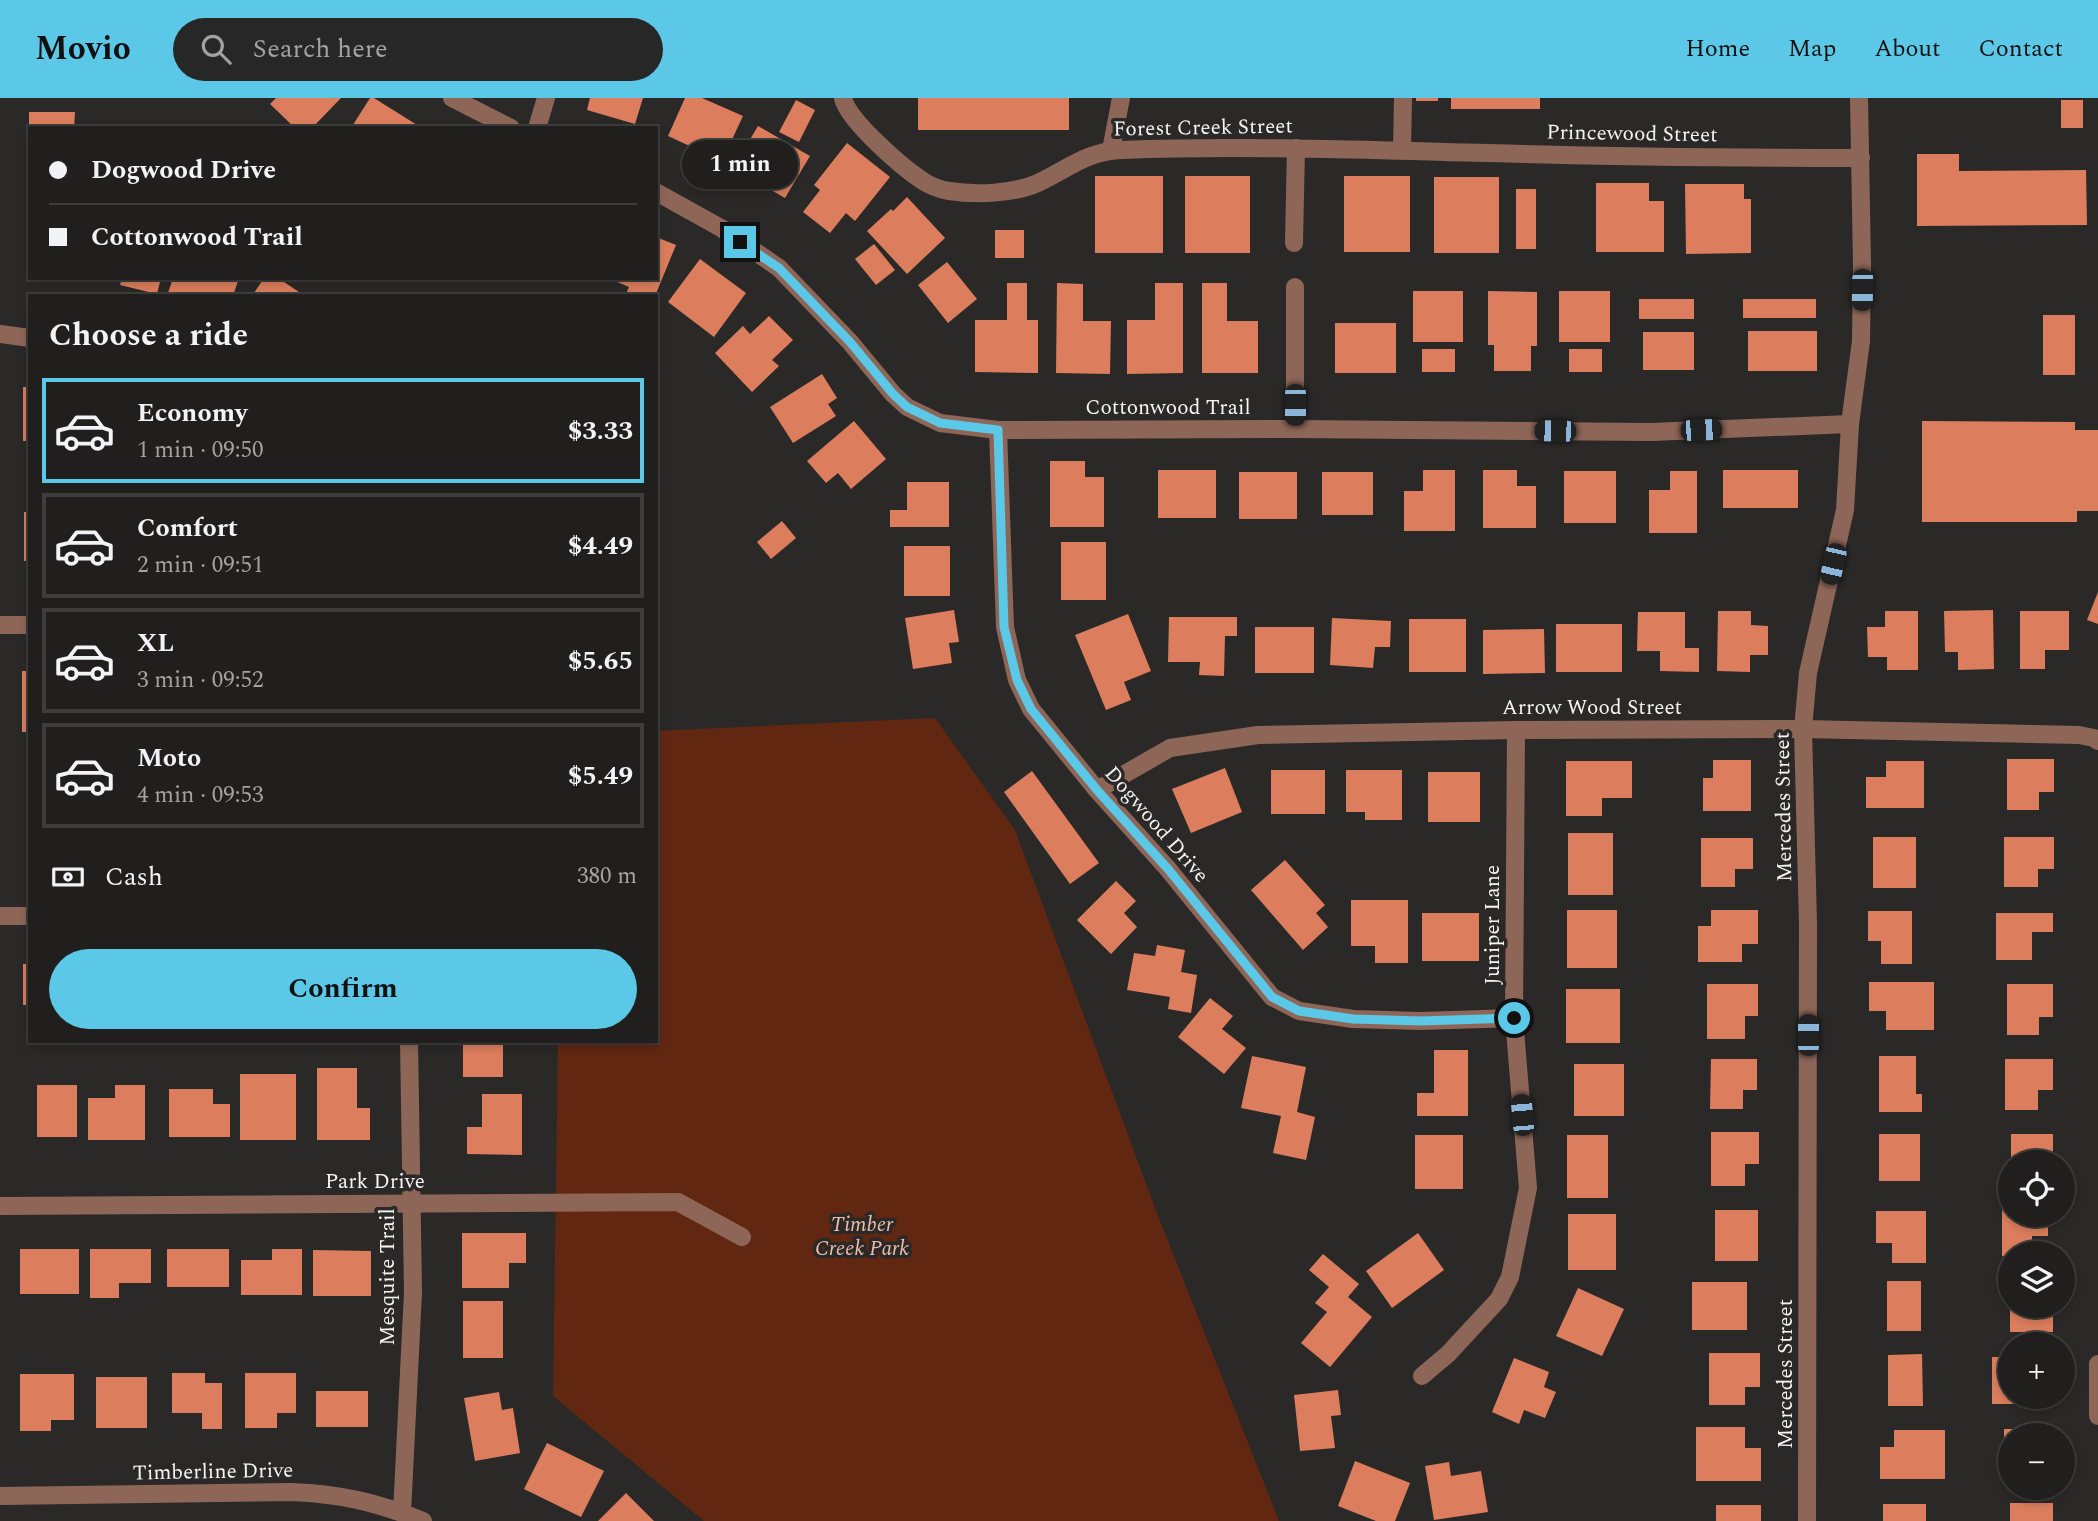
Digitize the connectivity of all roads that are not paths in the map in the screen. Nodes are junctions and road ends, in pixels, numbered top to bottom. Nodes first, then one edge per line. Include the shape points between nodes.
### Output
1 (452, 98) edge
2 (546, 98) edge
3 (843, 98) edge
4 (1121, 98) edge
5 (1403, 98) edge
6 (1859, 98) edge
7 (507, 126) edge
8 (538, 126) edge
9 (1296, 148) junction
10 (1111, 150) junction
11 (1402, 150) junction
12 (1861, 158) junction
13 (658, 193) edge
14 (1294, 243) dead end
15 (1295, 287) dead end
16 (0, 334) edge
17 (28, 338) edge
18 (1850, 424) junction
19 (1295, 429) junction
20 (998, 430) junction
21 (0, 625) edge
22 (28, 625) edge
23 (1803, 729) junction
24 (1516, 730) junction
25 (2098, 741) edge
26 (1097, 790) junction
27 (0, 916) edge
28 (28, 916) edge
29 (1514, 1018) junction
30 (409, 1043) edge
31 (410, 1203) junction
32 (0, 1206) edge
33 (742, 1237) dead end
34 (2098, 1364) edge
35 (1422, 1377) dead end
36 (2098, 1416) edge
37 (0, 1496) edge
38 (402, 1513) junction
39 (423, 1521) edge
40 (1807, 1521) edge

1 - 7 street
2 - 8 street
3 - 10 street, Forest Creek Street via 857,121 897,161 930,186 950,191 1001,192 1037,184 1083,157
4 - 10 street
5 - 11 street
6 - 12 street, Mercedes Street
9 - 10 street, Forest Creek Street
9 - 11 street, Forest Creek Street
9 - 14 street
11 - 12 street, Princewood Street
12 - 18 street, Mercedes Street via 1861,341
13 - 20 street, Cottonwood Trail via 779,268 907,407 940,423
15 - 19 street
16 - 17 street
18 - 19 street, Cottonwood Trail via 1651,432
18 - 23 street, Mercedes Street via 1845,510 1808,673
19 - 20 street, Cottonwood Trail
20 - 26 street, Dogwood Drive via 1004,627 1017,680 1031,709
21 - 22 street
23 - 24 street, Arrow Wood Street
23 - 25 street, Arrow Wood Street via 2080,735
23 - 40 street, Mercedes Street via 1808,952
24 - 26 street, Arrow Wood Street via 1258,735 1170,748
24 - 29 street, Juniper Lane
26 - 29 street, Dogwood Drive via 1272,997 1299,1011 1353,1019
27 - 28 street
29 - 35 street, Juniper Lane via 1528,1188 1510,1277 1499,1299
30 - 31 street, Mesquite Trail
31 - 32 street, Park Drive
31 - 33 street, Park Drive via 678,1202
31 - 38 street, Mesquite Trail via 413,1292
34 - 36 street
37 - 38 street, Timberline Drive via 291,1492 365,1500
38 - 39 street, Timberline Drive

